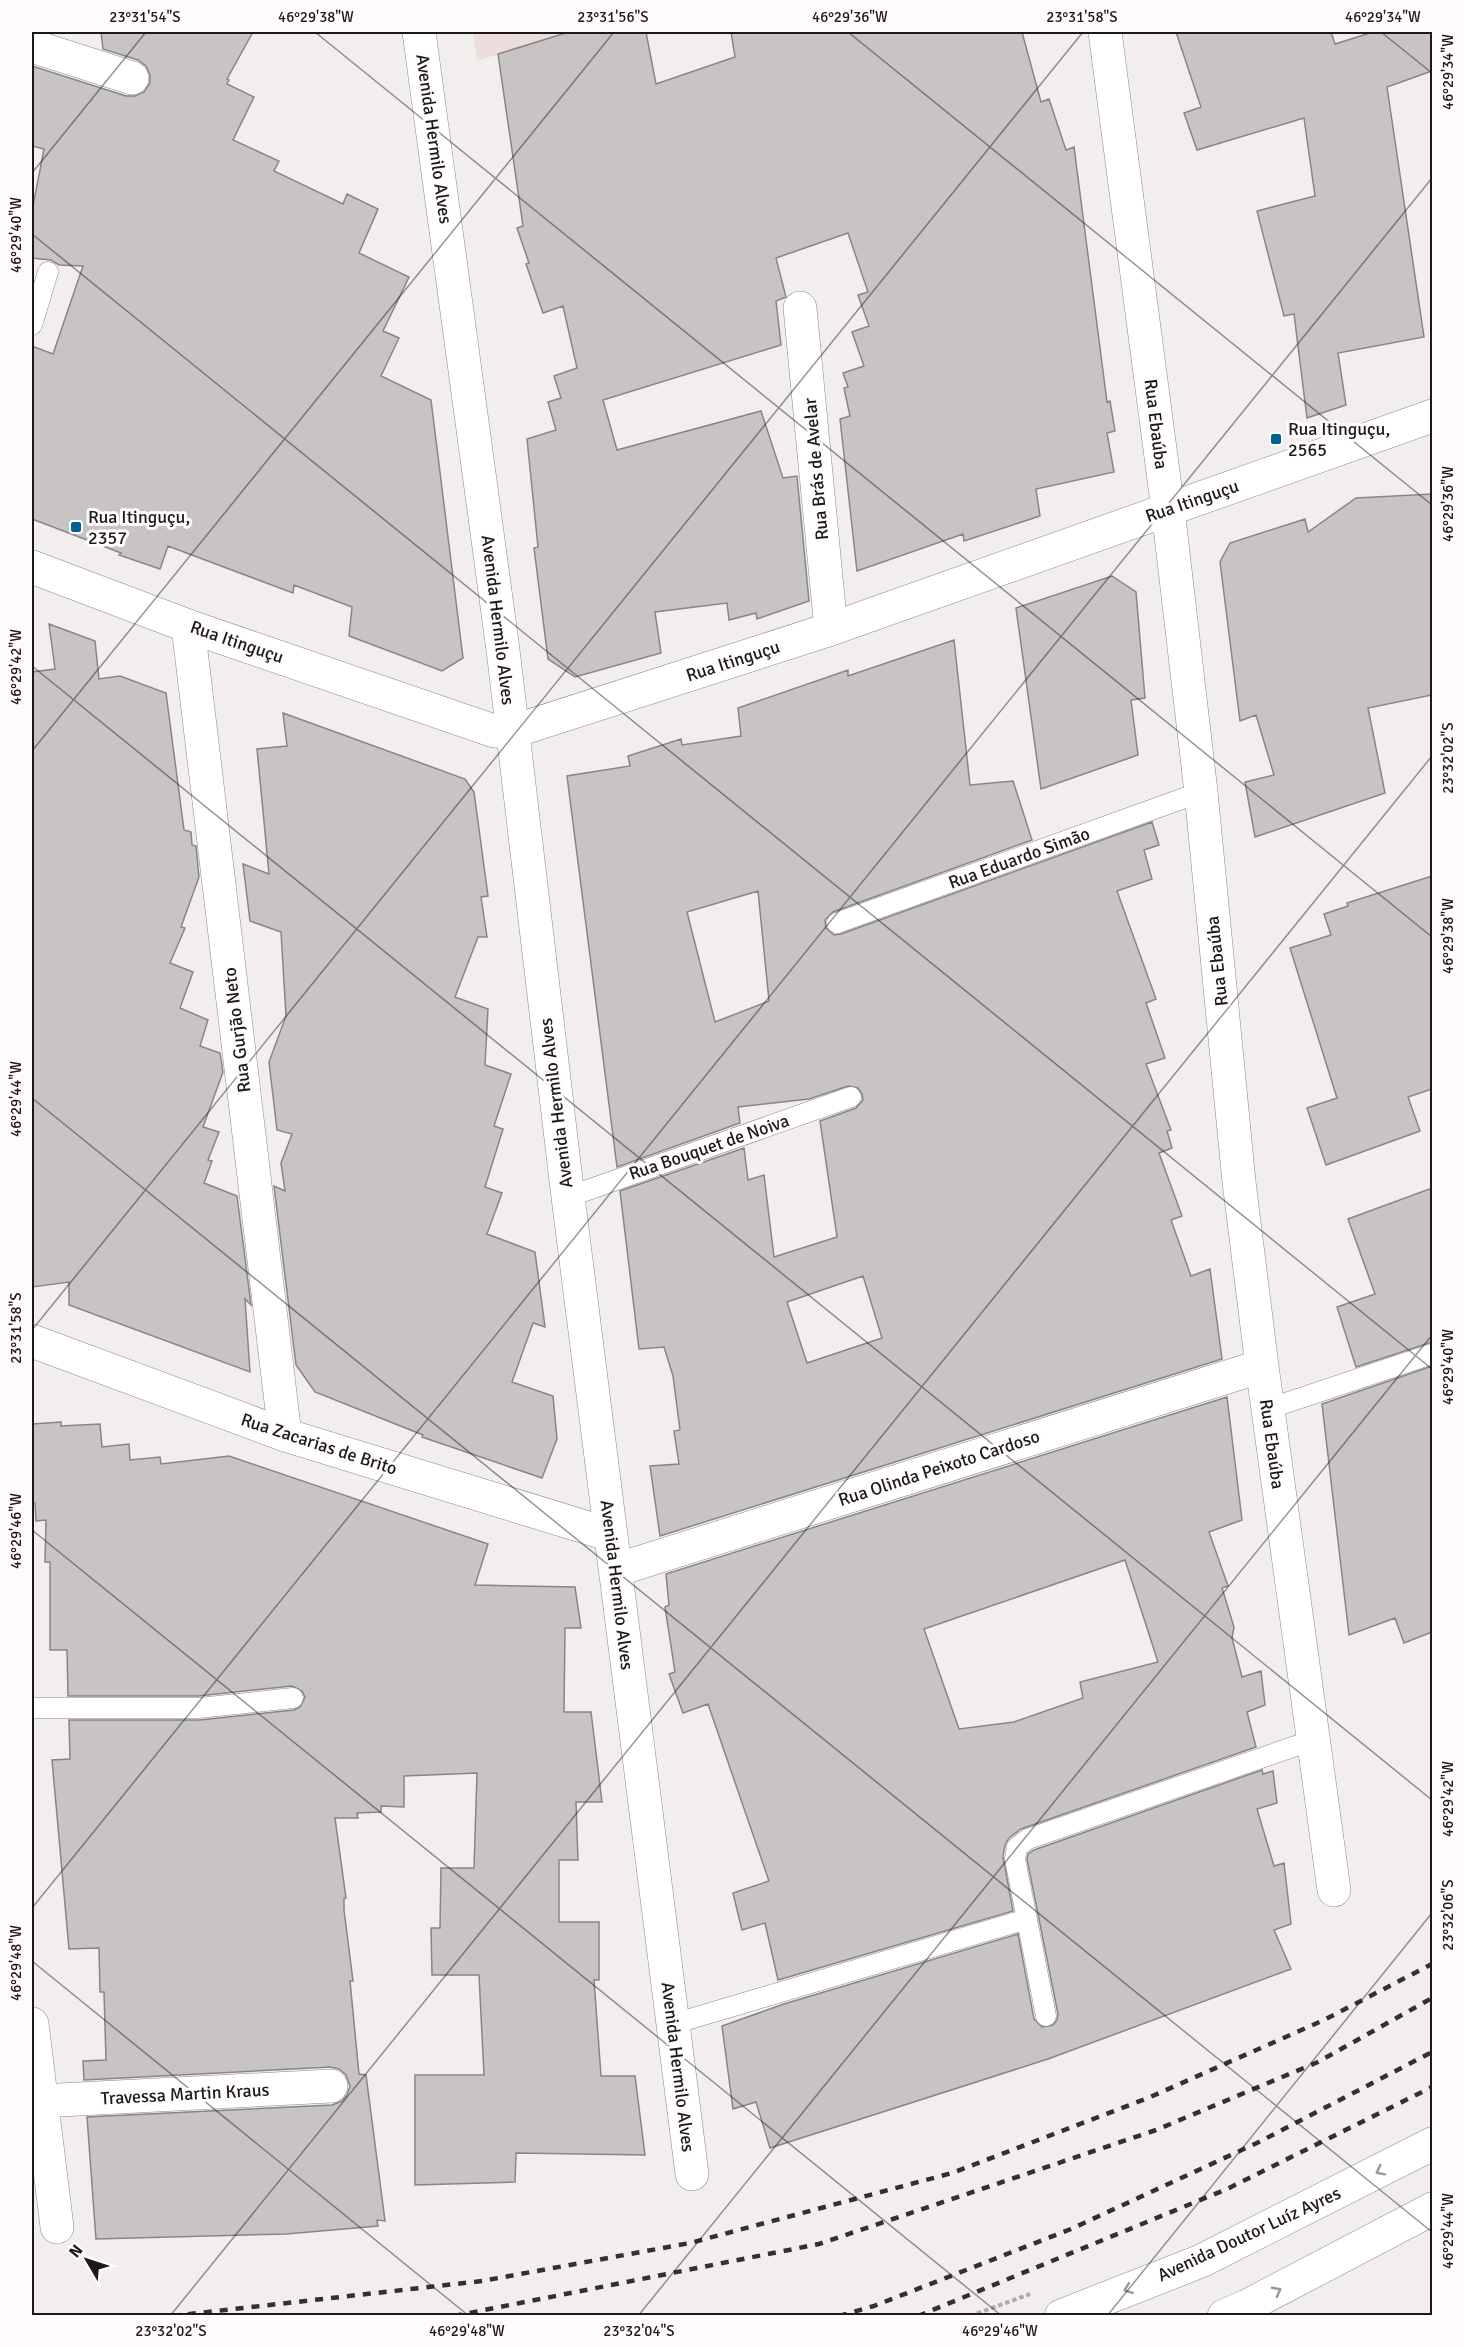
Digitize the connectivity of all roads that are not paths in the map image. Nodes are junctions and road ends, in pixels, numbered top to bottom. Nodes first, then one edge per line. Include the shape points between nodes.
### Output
1 (419, 32) edge
2 (1106, 32) edge
3 (32, 46) edge
4 (132, 78) dead end
5 (48, 272) dead end
6 (800, 309) dead end
7 (32, 325) edge
8 (1432, 416) edge
9 (1168, 510) junction
10 (32, 567) edge
11 (188, 626) junction
12 (831, 629) junction
13 (511, 732) junction
14 (1201, 792) junction
15 (837, 923) dead end
16 (851, 1097) dead end
17 (568, 1197) junction
18 (32, 1341) edge
19 (1432, 1354) edge
20 (1262, 1366) junction
21 (1268, 1409) junction
22 (285, 1435) junction
23 (611, 1535) junction
24 (616, 1570) junction
25 (293, 1698) dead end
26 (32, 1708) edge
27 (1313, 1740) junction
28 (1334, 1890) dead end
29 (1027, 1919) junction
30 (1046, 2016) dead end
31 (32, 2024) edge
32 (673, 2024) junction
33 (331, 2086) dead end
34 (40, 2102) junction
35 (1432, 2144) edge
36 (692, 2174) dead end
37 (1432, 2209) edge
38 (57, 2227) dead end
39 (1061, 2316) edge
40 (1224, 2316) edge

1 - 13 main road, Avenida Hermilo Alves
2 - 9 main road, Rua Ebaúba
3 - 4 main road
5 - 7 lane
6 - 12 main road, Rua Brás de Avelar
8 - 9 main road, Rua Itinguçu
9 - 12 main road, Rua Itinguçu
9 - 14 main road, Rua Ebaúba
10 - 11 main road, Rua Itinguçu
11 - 13 main road, Rua Itinguçu via 494,731
11 - 22 main road, Rua Gurjão Neto
12 - 13 main road, Rua Itinguçu
13 - 17 main road, Avenida Hermilo Alves
14 - 15 lane, Rua Eduardo Simão
14 - 20 main road, Rua Ebaúba via 1239,1182
16 - 17 lane, Rua Bouquet de Noiva
17 - 23 main road, Avenida Hermilo Alves
18 - 22 main road, Rua Zacarias de Brito
19 - 21 lane
20 - 21 main road, Rua Ebaúba
20 - 24 main road, Rua Olinda Peixoto Cardoso
21 - 27 main road, Rua Ebaúba
22 - 23 main road, Rua Zacarias de Brito
23 - 24 main road, Avenida Hermilo Alves
24 - 32 main road, Avenida Hermilo Alves
25 - 26 lane via 199,1708
27 - 28 main road, Rua Ebaúba
27 - 29 lane via 1028,1839 1017,1847 1015,1858
29 - 30 lane
29 - 32 lane
31 - 34 main road
32 - 36 main road, Avenida Hermilo Alves
33 - 34 main road, Travessa Martin Kraus
34 - 38 main road
35 -> 39 main road, Avenida Doutor Luíz Ayres via 1202,2261
40 -> 37 main road

